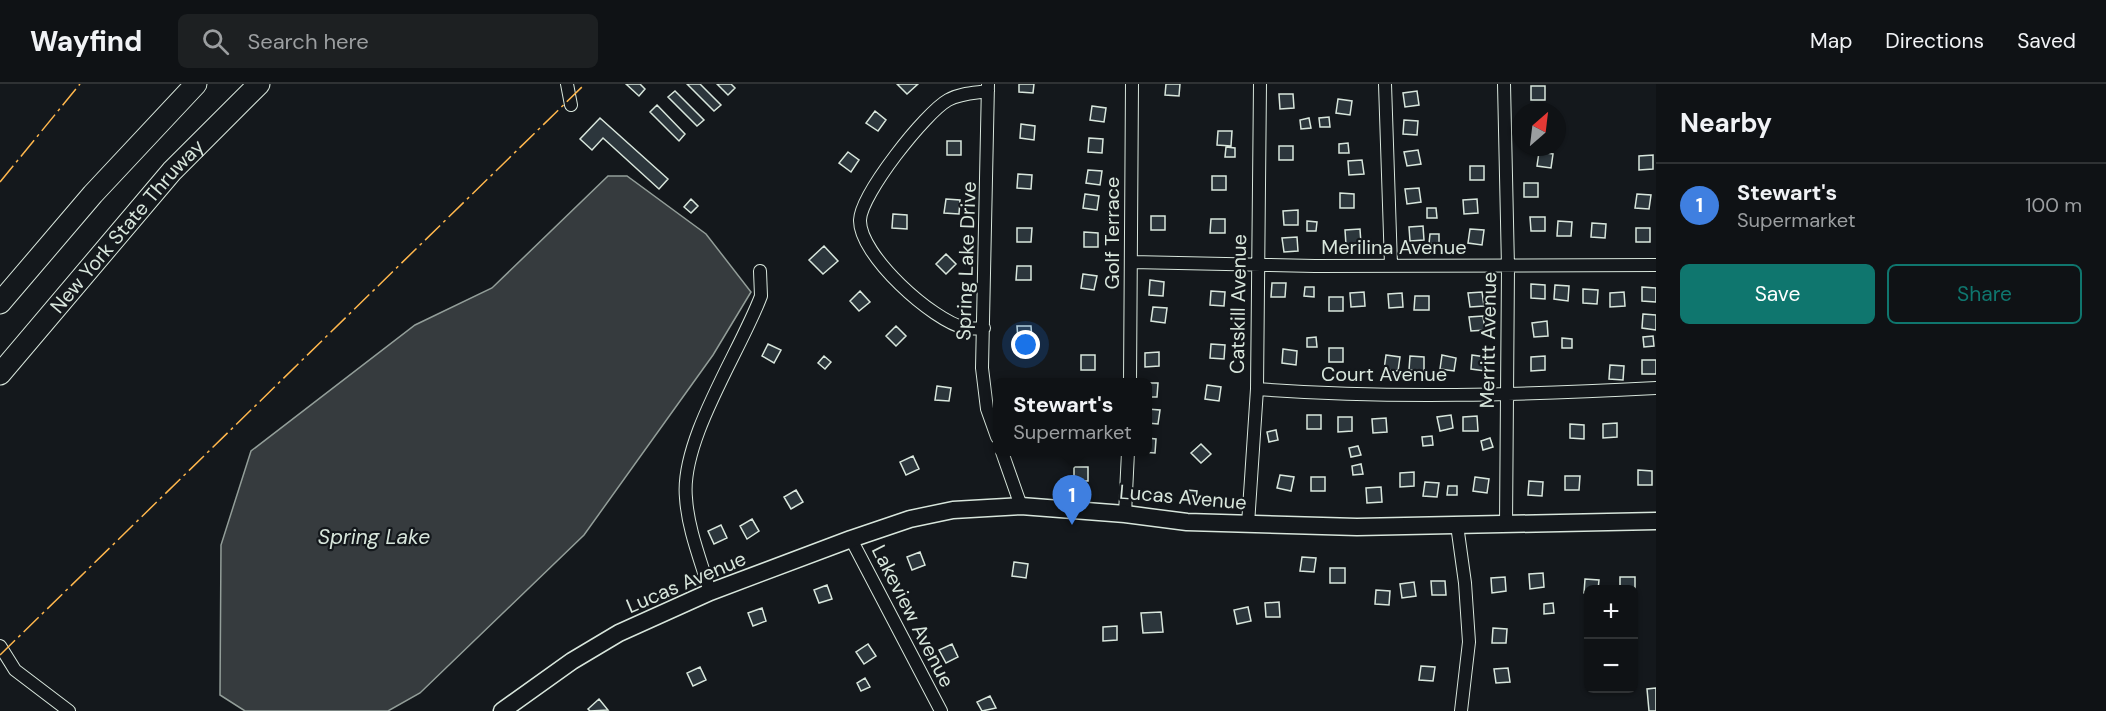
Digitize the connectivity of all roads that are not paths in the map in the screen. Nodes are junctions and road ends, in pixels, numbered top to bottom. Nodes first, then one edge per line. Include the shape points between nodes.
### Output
1 (196, 84) edge
2 (260, 84) edge
3 (567, 84) edge
4 (1132, 84) edge
5 (1260, 84) edge
6 (1385, 84) edge
7 (1504, 84) edge
8 (988, 88) edge
9 (571, 105) dead end
10 (1132, 262) junction
11 (1258, 264) junction
12 (1391, 265) junction
13 (1656, 265) edge
14 (1508, 267) junction
15 (760, 271) dead end
16 (0, 303) edge
17 (984, 327) junction
18 (0, 374) edge
19 (1130, 378) edge
20 (1656, 388) edge
21 (1257, 389) junction
22 (1507, 394) junction
23 (993, 426) edge
24 (1003, 456) edge
25 (1128, 456) edge
26 (1020, 506) junction
27 (1125, 514) junction
28 (1656, 521) edge
29 (1248, 524) junction
30 (1506, 524) junction
31 (1457, 525) junction
32 (851, 538) junction
33 (710, 592) junction
34 (2, 654) edge
35 (69, 711) edge
36 (501, 711) edge
37 (940, 711) edge
38 (1461, 711) edge

1 - 16 highway via 101,185
2 - 18 highway, New York State Thruway via 172,171
3 - 9 street
4 - 10 street, Golf Terrace
5 - 11 street, Catskill Avenue
6 - 12 street
7 - 14 street, Merritt Avenue
8 - 17 street, Spring Lake Drive
8 - 17 street via 958,96 932,112 886,169 865,202 860,222 873,254 929,308 966,328
10 - 11 street, Merilina Avenue
10 - 19 street, Golf Terrace
11 - 12 street, Merilina Avenue
11 - 21 street, Catskill Avenue
12 - 14 street, Merilina Avenue
13 - 14 street, Merilina Avenue
14 - 22 street, Merritt Avenue
15 - 33 street via 761,296 694,445 687,472 689,522
17 - 23 street, Spring Lake Drive via 982,368
20 - 22 street, Court Avenue
21 - 22 street, Court Avenue via 1321,394
21 - 29 street, Catskill Avenue
22 - 30 street, Merritt Avenue
24 - 26 street
25 - 27 street
26 - 27 street, Lucas Avenue
26 - 32 street, Lucas Avenue via 953,510
27 - 29 street, Lucas Avenue via 1186,522
28 - 30 street, Lucas Avenue
29 - 31 street, Lucas Avenue
30 - 31 street, Lucas Avenue
31 - 38 street via 1469,642
32 - 33 street, Lucas Avenue
32 - 37 street, Lakeview Avenue
33 - 36 street, Lucas Avenue via 620,633
34 - 35 street via 15,670

